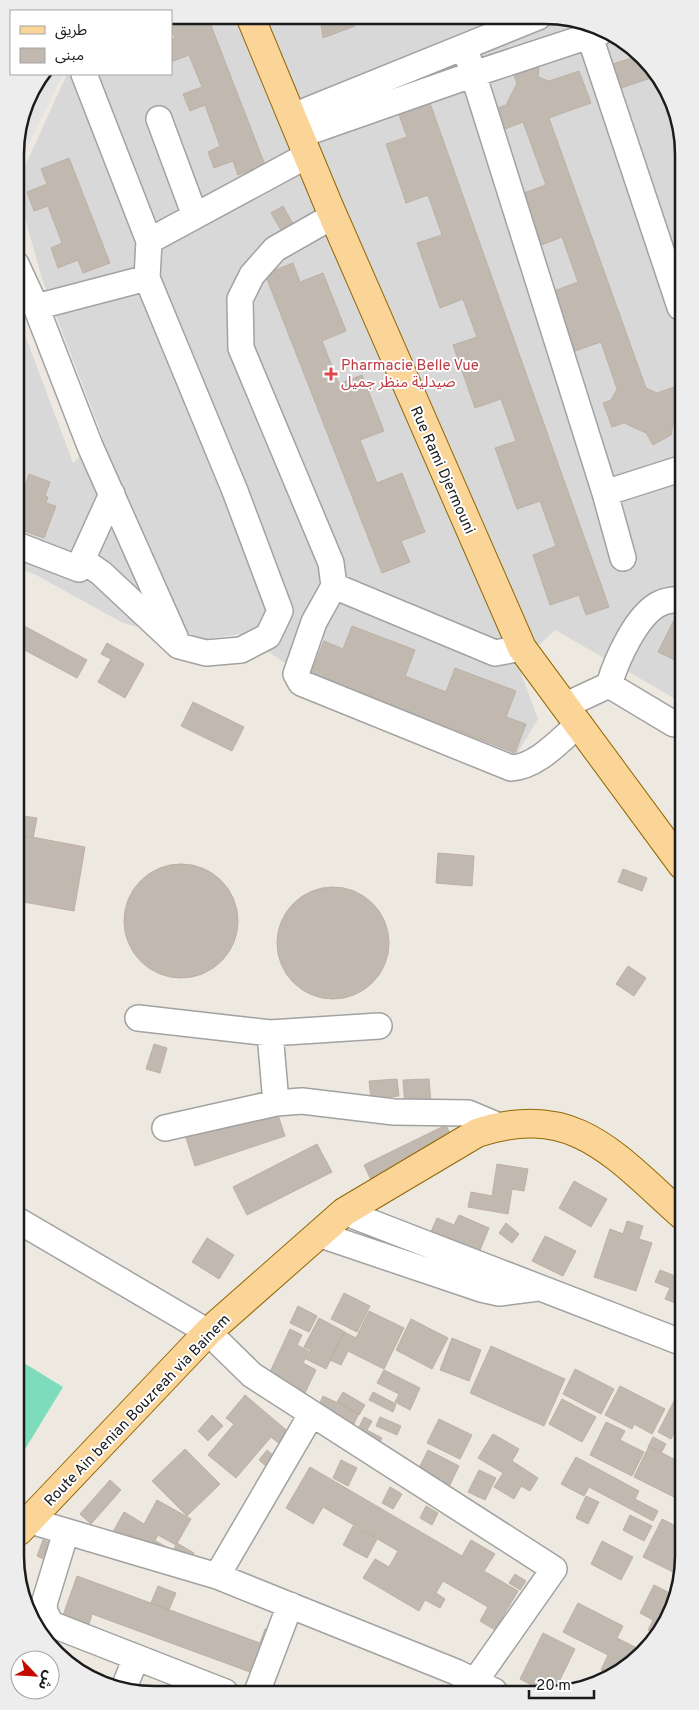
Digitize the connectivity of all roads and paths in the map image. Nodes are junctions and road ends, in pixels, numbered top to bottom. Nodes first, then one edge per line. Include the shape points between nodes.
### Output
1 (253, 24) edge
2 (522, 24) edge
3 (589, 32) edge
4 (593, 33) edge
5 (466, 48) junction
6 (474, 74) junction
7 (84, 75) edge
8 (160, 119) dead end
9 (300, 135) junction
10 (195, 216) junction
11 (333, 216) junction
12 (149, 241) junction
13 (147, 278) junction
14 (24, 284) edge
15 (675, 291) edge
16 (36, 307) junction
17 (675, 471) edge
18 (605, 493) junction
19 (112, 494) junction
20 (24, 548) edge
21 (622, 558) dead end
22 (82, 560) junction
23 (334, 586) junction
24 (675, 600) edge
25 (179, 646) junction
26 (522, 648) junction
27 (609, 685) junction
28 (572, 715) junction
29 (675, 724) edge
30 (675, 855) edge
31 (138, 1018) dead end
32 (379, 1026) dead end
33 (270, 1033) junction
34 (276, 1103) junction
35 (499, 1126) junction
36 (165, 1128) dead end
37 (675, 1209) edge
38 (344, 1212) junction
39 (24, 1222) edge
40 (318, 1234) junction
41 (541, 1288) junction
42 (208, 1332) junction
43 (675, 1340) edge
44 (312, 1415) junction
45 (25, 1526) edge
46 (66, 1532) junction
47 (216, 1576) junction
48 (290, 1605) junction
49 (136, 1658) junction
50 (126, 1683) edge
51 (209, 1686) edge
52 (259, 1686) edge
53 (485, 1686) edge

1 - 9 main road, Rue Rami Djermouni
2 - 5 street
3 - 6 street
4 - 15 street
5 - 6 street
5 - 9 street
6 - 9 street
6 - 18 street
7 - 12 street
8 - 10 street
9 - 10 street
9 - 11 main road, Rue Rami Djermouni
10 - 12 street
11 - 23 street via 275,249 252,275 240,299 242,348 331,563
11 - 26 main road, Rue Rami Djermouni
12 - 13 street
13 - 16 street
13 - 25 street via 280,611 268,636 241,650 206,653
14 - 16 street
16 - 19 street via 78,418
17 - 18 street
18 - 21 street
19 - 22 street
19 - 25 street
20 - 22 street via 79,569
22 - 25 street via 101,573
23 - 26 street via 495,653
23 - 28 street via 314,622 296,674 301,684 512,768 523,767 543,754
24 - 27 street via 660,603 640,621 615,664
26 - 28 main road, Rue Rami Djermouni
27 - 28 street
27 - 29 street
28 - 30 main road, Rue Rami Djermouni
31 - 33 street
32 - 33 street
33 - 34 street
34 - 35 street via 302,1101 394,1112 468,1113
34 - 36 street
35 - 37 main road, Route Ain benian Bouzreah via Bainem via 522,1122 571,1129 594,1140
35 - 38 main road, Route Ain benian Bouzreah via Bainem via 477,1133
38 - 40 main road, Route Ain benian Bouzreah via Bainem
38 - 41 street
39 - 42 street
40 - 41 street via 481,1289 499,1293
40 - 42 main road, Route Ain benian Bouzreah via Bainem
41 - 43 street
42 - 44 street via 252,1375
42 - 45 main road, Route Ain benian Bouzreah via Bainem
44 - 47 street
44 - 53 street via 554,1569
45 - 46 street
46 - 47 street
46 - 49 street via 44,1604 47,1619 56,1627
47 - 48 street
48 - 52 street
48 - 53 street
49 - 50 street
49 - 51 street

